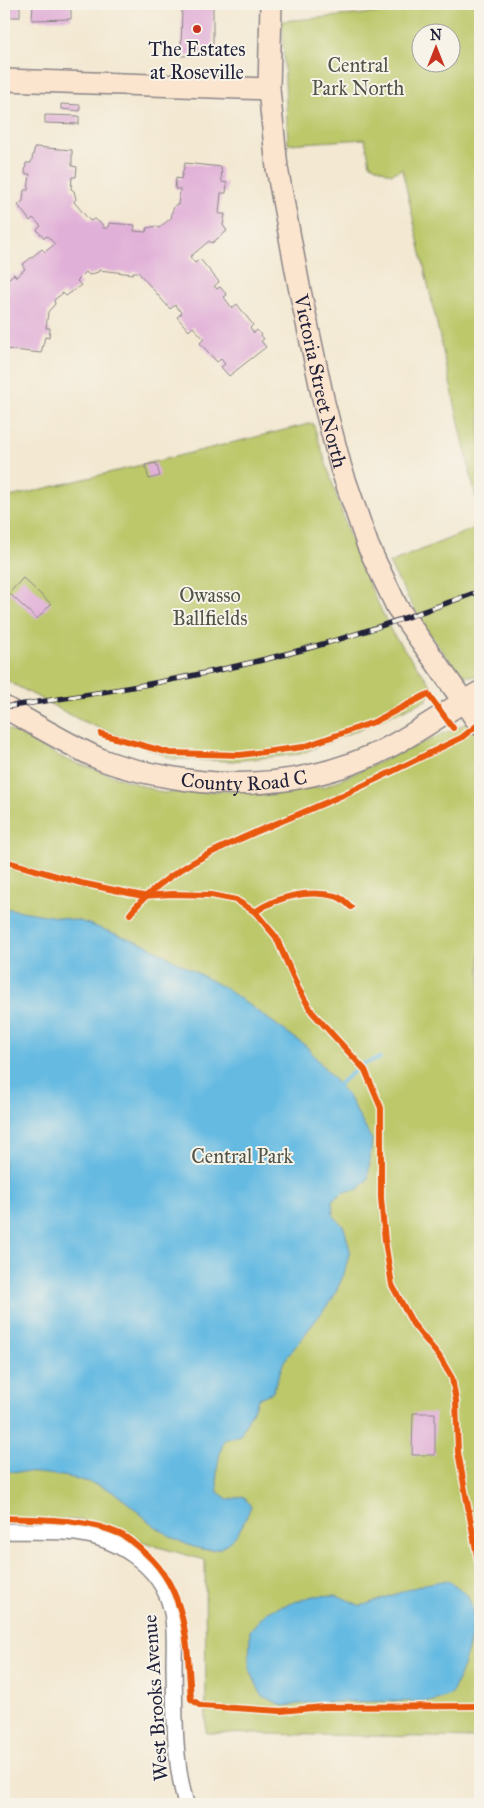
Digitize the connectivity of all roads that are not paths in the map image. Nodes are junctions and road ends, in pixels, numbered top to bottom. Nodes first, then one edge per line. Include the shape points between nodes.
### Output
1 (271, 4) edge
2 (4, 80) edge
3 (269, 89) junction
4 (471, 697) edge
5 (4, 707) edge
6 (480, 725) edge
7 (4, 1531) edge
8 (186, 1804) edge

1 - 3 street, Victoria Street North
2 - 3 street
3 - 4 street, Victoria Street North via 278,168 299,286 341,468 368,546 404,619
4 - 5 street, County Road C via 398,743 360,760 299,779 265,784 198,782 133,770 67,743
4 - 6 street, Victoria Street North
7 - 8 street, West Brooks Avenue via 76,1533 96,1538 131,1553 156,1576 171,1608 174,1630 176,1755

